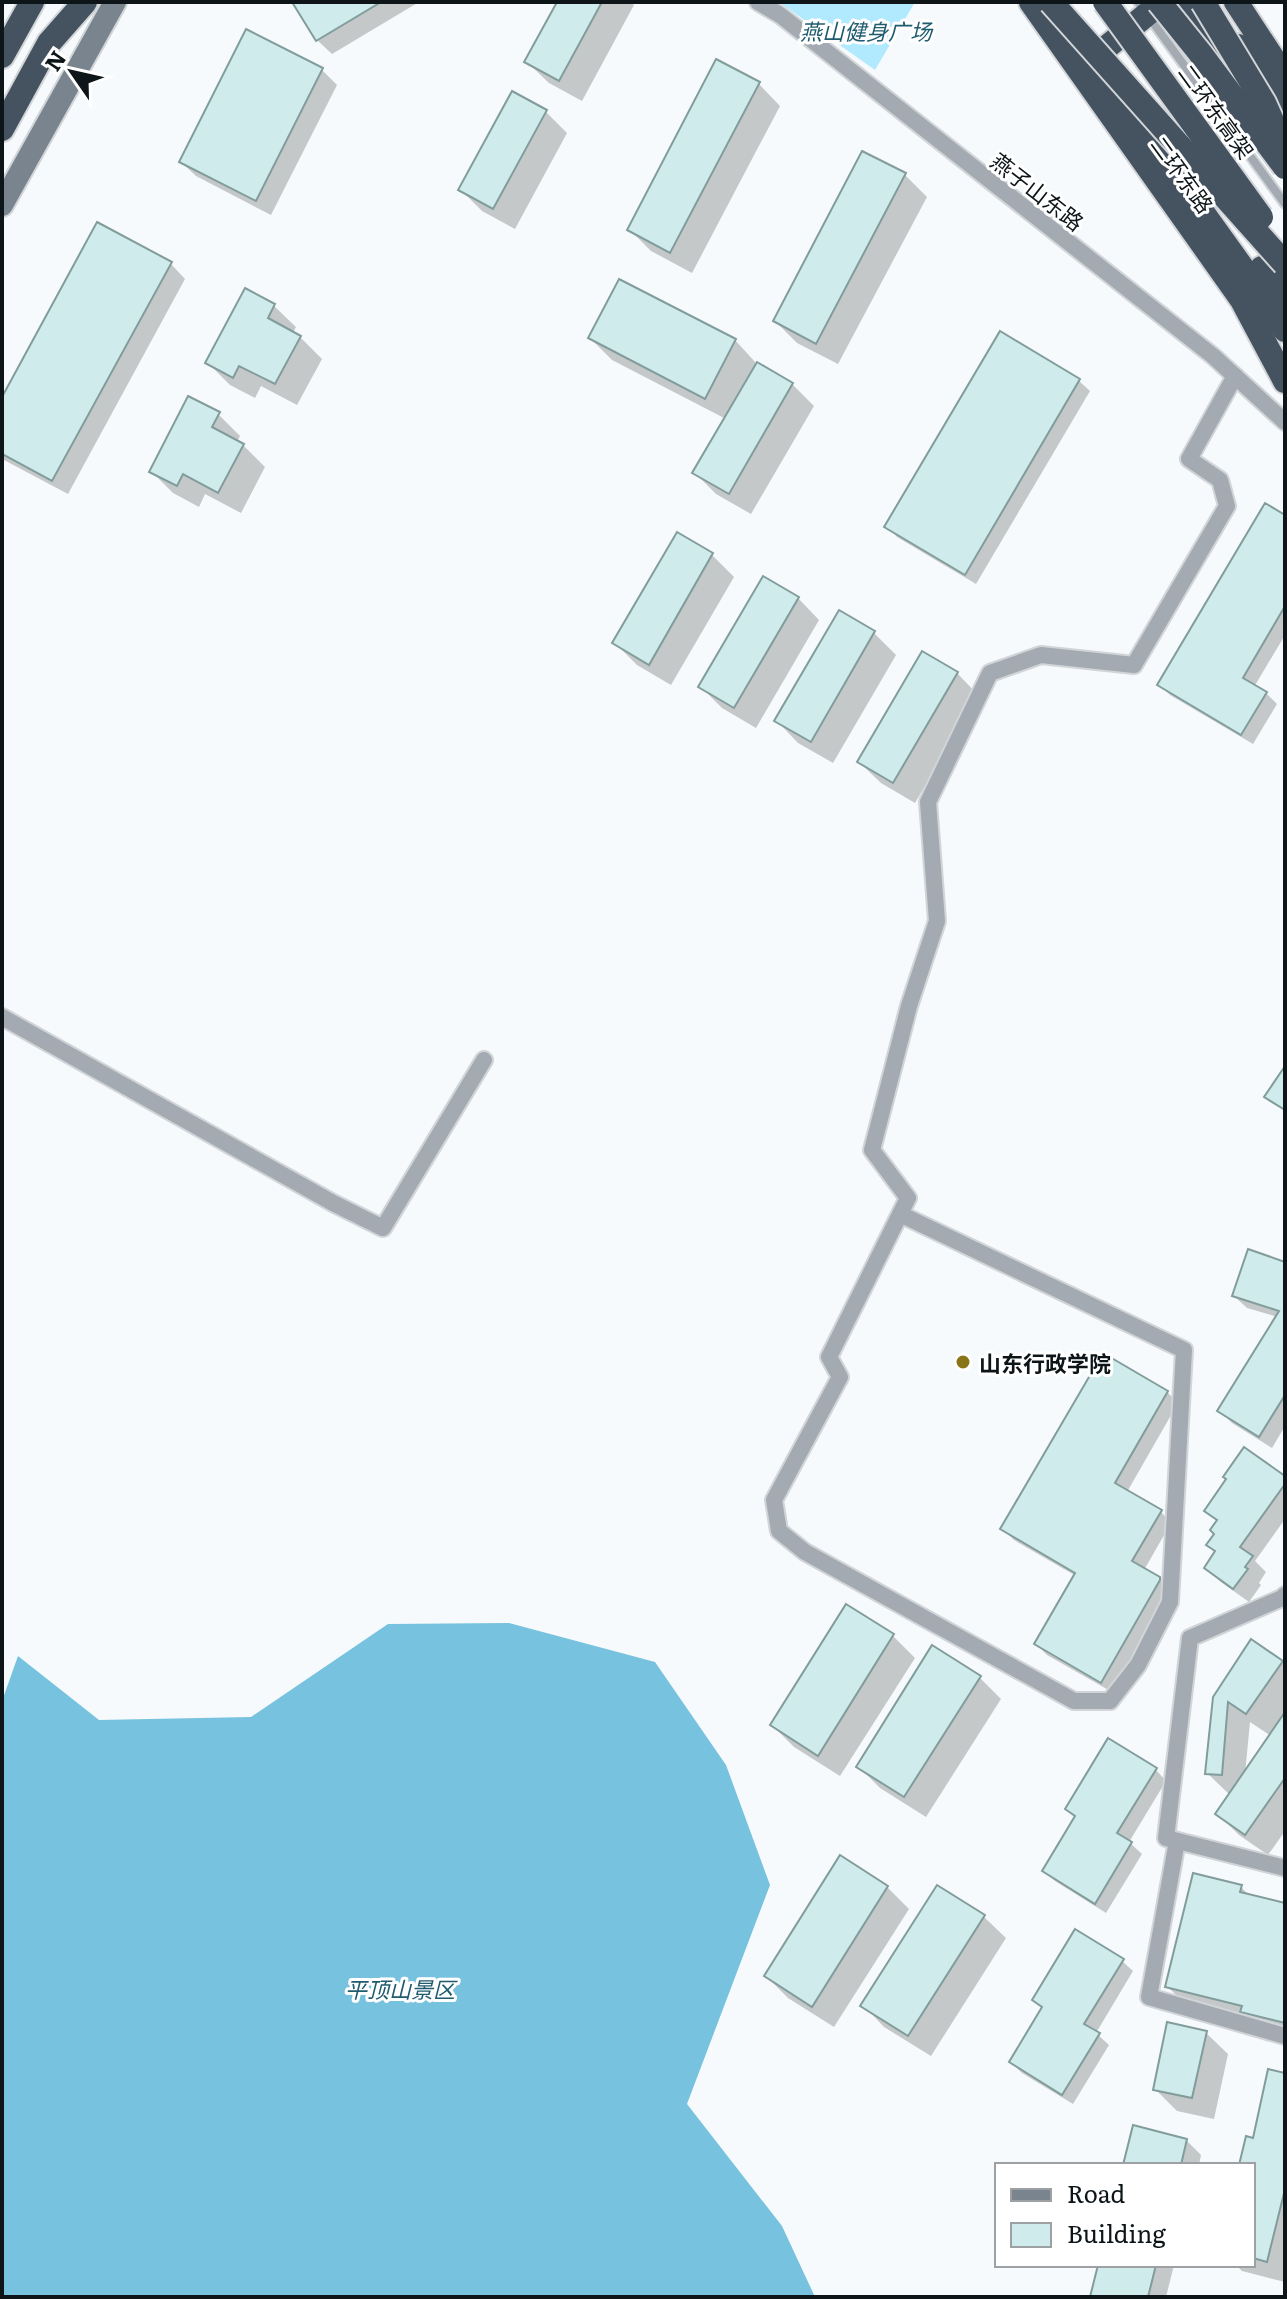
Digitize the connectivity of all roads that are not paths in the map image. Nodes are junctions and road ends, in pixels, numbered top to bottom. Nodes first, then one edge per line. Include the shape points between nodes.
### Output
1 (85, 2) edge
2 (95, 2) edge
3 (115, 2) edge
4 (758, 2) edge
5 (1031, 2) edge
6 (1051, 2) edge
7 (1067, 2) edge
8 (1105, 2) edge
9 (1181, 2) edge
10 (1236, 2) edge
11 (1152, 5) edge
12 (30, 6) edge
13 (1206, 8) edge
14 (49, 43) junction
15 (1102, 51) junction
16 (2, 56) edge
17 (1282, 63) edge
18 (1285, 103) edge
19 (2, 129) edge
20 (1285, 150) edge
21 (1285, 167) edge
22 (1285, 204) edge
23 (2, 205) edge
24 (1285, 253) edge
25 (1285, 264) edge
26 (1285, 299) edge
27 (1285, 330) edge
28 (1235, 376) junction
29 (1285, 381) edge
30 (1285, 422) edge
31 (2, 1017) edge
32 (484, 1060) dead end
33 (900, 1214) junction
34 (1285, 1595) edge
35 (1177, 1841) junction
36 (1285, 1868) edge
37 (1285, 2036) edge

1 - 14 highway
2 - 14 highway
3 - 23 main road
4 - 28 street, 燕子山东路
5 - 29 highway, 二环东路 via 1242,300
6 - 25 highway, bridge
6 - 27 highway, bridge
7 - 15 highway, 二环东路
8 - 24 highway, 二环东高架, bridge
9 - 20 highway via 1256,101
10 - 17 highway
11 - 15 highway
11 - 21 highway, 二环东高架, bridge via 1200,53
11 - 22 lane
12 - 16 highway
13 - 18 highway, bridge
13 - 20 highway, bridge via 1264,103
14 - 19 highway
15 - 26 highway, 二环东路
28 - 30 street, 燕子山东路
28 - 33 street via 1189,459 1220,480 1227,506 1134,665 1041,655 990,673 928,802 937,921 872,1150 908,1198
31 - 32 street via 383,1228
33 - 33 street via 829,1357 840,1377 774,1500 779,1531 805,1552 1074,1701 1110,1701 1138,1665 1170,1602 1184,1350
34 - 35 street via 1190,1638 1166,1838
35 - 36 street
35 - 37 street via 1149,1997

